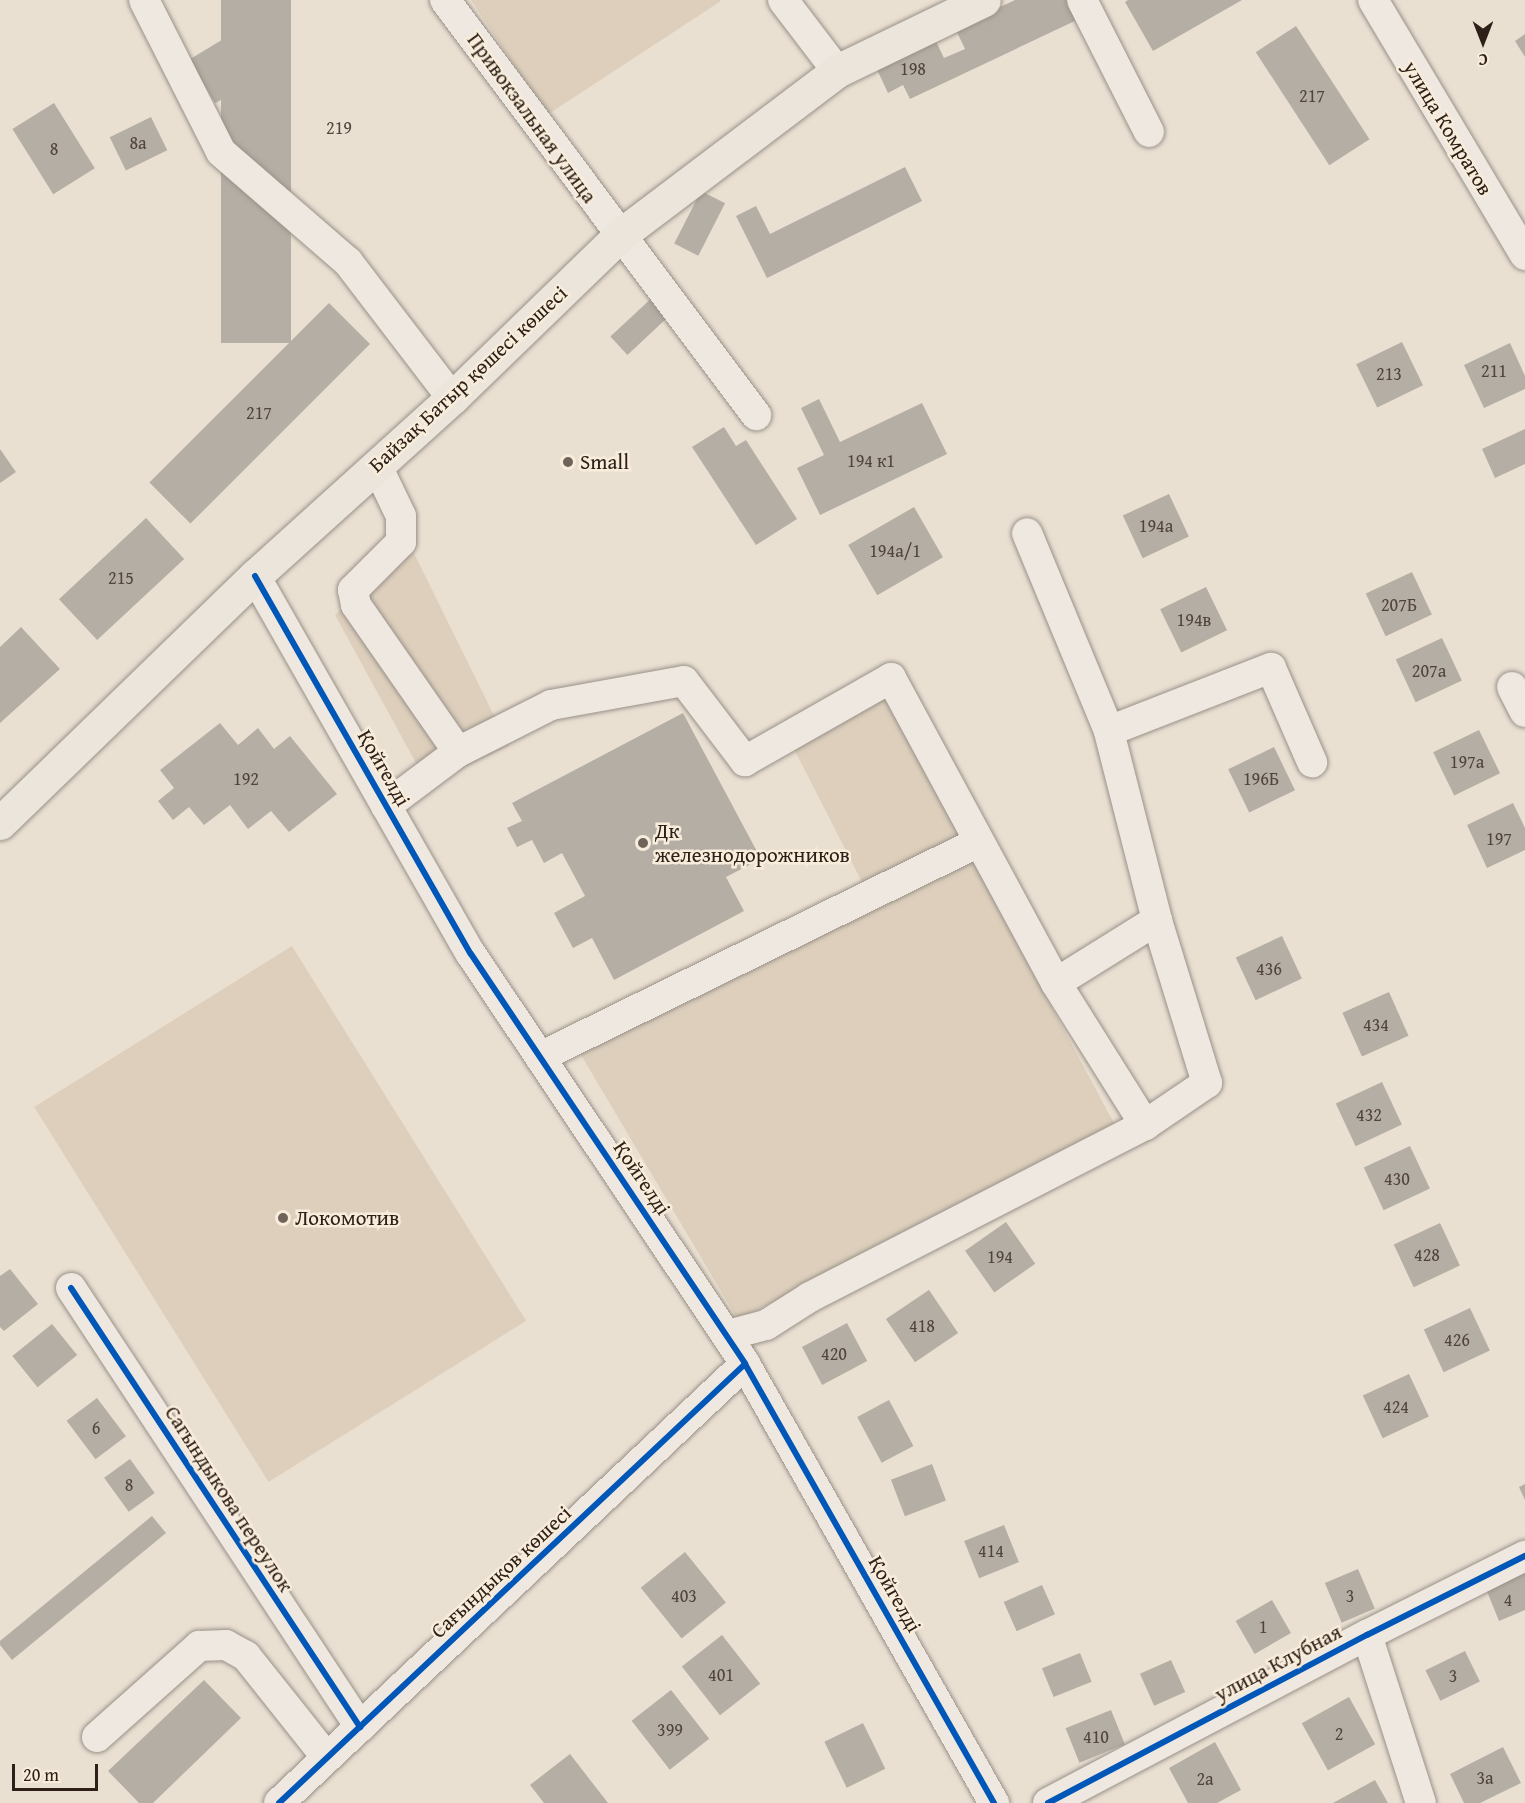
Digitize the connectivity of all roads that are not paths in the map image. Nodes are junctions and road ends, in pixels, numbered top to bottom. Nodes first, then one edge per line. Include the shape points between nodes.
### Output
1 (144, 0) edge
2 (445, 0) edge
3 (783, 0) edge
4 (984, 0) edge
5 (1082, 0) edge
6 (1373, 0) edge
7 (837, 71) junction
8 (1149, 132) dead end
9 (619, 236) junction
10 (1525, 255) edge
11 (452, 398) junction
12 (756, 415) dead end
13 (376, 466) junction
14 (1027, 533) dead end
15 (255, 576) junction
16 (1108, 731) junction
17 (458, 752) junction
18 (1312, 762) dead end
19 (386, 806) junction
20 (0, 823) edge
21 (979, 842) junction
22 (1157, 920) junction
23 (1056, 983) junction
24 (540, 1057) junction
25 (1145, 1125) junction
26 (71, 1288) dead end
27 (728, 1335) junction
28 (745, 1364) junction
29 (1525, 1556) edge
30 (1367, 1635) junction
31 (360, 1728) junction
32 (97, 1737) dead end
33 (327, 1758) junction
34 (279, 1803) edge
35 (994, 1803) edge
36 (1048, 1803) edge
37 (1421, 1803) edge

1 - 11 street via 221,152 348,262
2 - 9 street, Привокзальная улица
3 - 7 street
4 - 7 main road, Байзақ Батыр қөшесі көшесі
5 - 8 street
6 - 10 street, улица Комратов
7 - 9 main road, Байзақ Батыр қөшесі көшесі
9 - 11 main road, Байзақ Батыр қөшесі көшесі
9 - 12 street, Привокзальная улица
11 - 13 main road, Байзақ Батыр қөшесі көшесі
13 - 15 main road, Байзақ Батыр қөшесі көшесі
13 - 17 street via 402,516 401,542 353,590 356,605
14 - 16 street
15 - 19 street, Қойгелді
15 - 20 main road, Байзақ Батыр қөшесі көшесі
16 - 18 street via 1271,668
16 - 22 street
17 - 19 street
17 - 21 street via 551,705 684,681 745,761 891,678
19 - 24 street, Қойгелді via 471,954
21 - 23 street
21 - 24 street
22 - 23 street
22 - 25 street via 1207,1083
23 - 25 street
24 - 27 street, Қойгелді
25 - 27 street via 810,1297 766,1325
26 - 31 street, Сагындыкова переулок
27 - 28 street, Қойгелді
28 - 31 street, Сағындықов көшесі
28 - 35 street, Қойгелді
29 - 30 street, улица Клубная
30 - 36 street, улица Клубная
30 - 37 street
31 - 33 street, Сағындықов көшесі
32 - 33 street via 199,1646 226,1645 246,1656
33 - 34 street, Сағындықов көшесі

